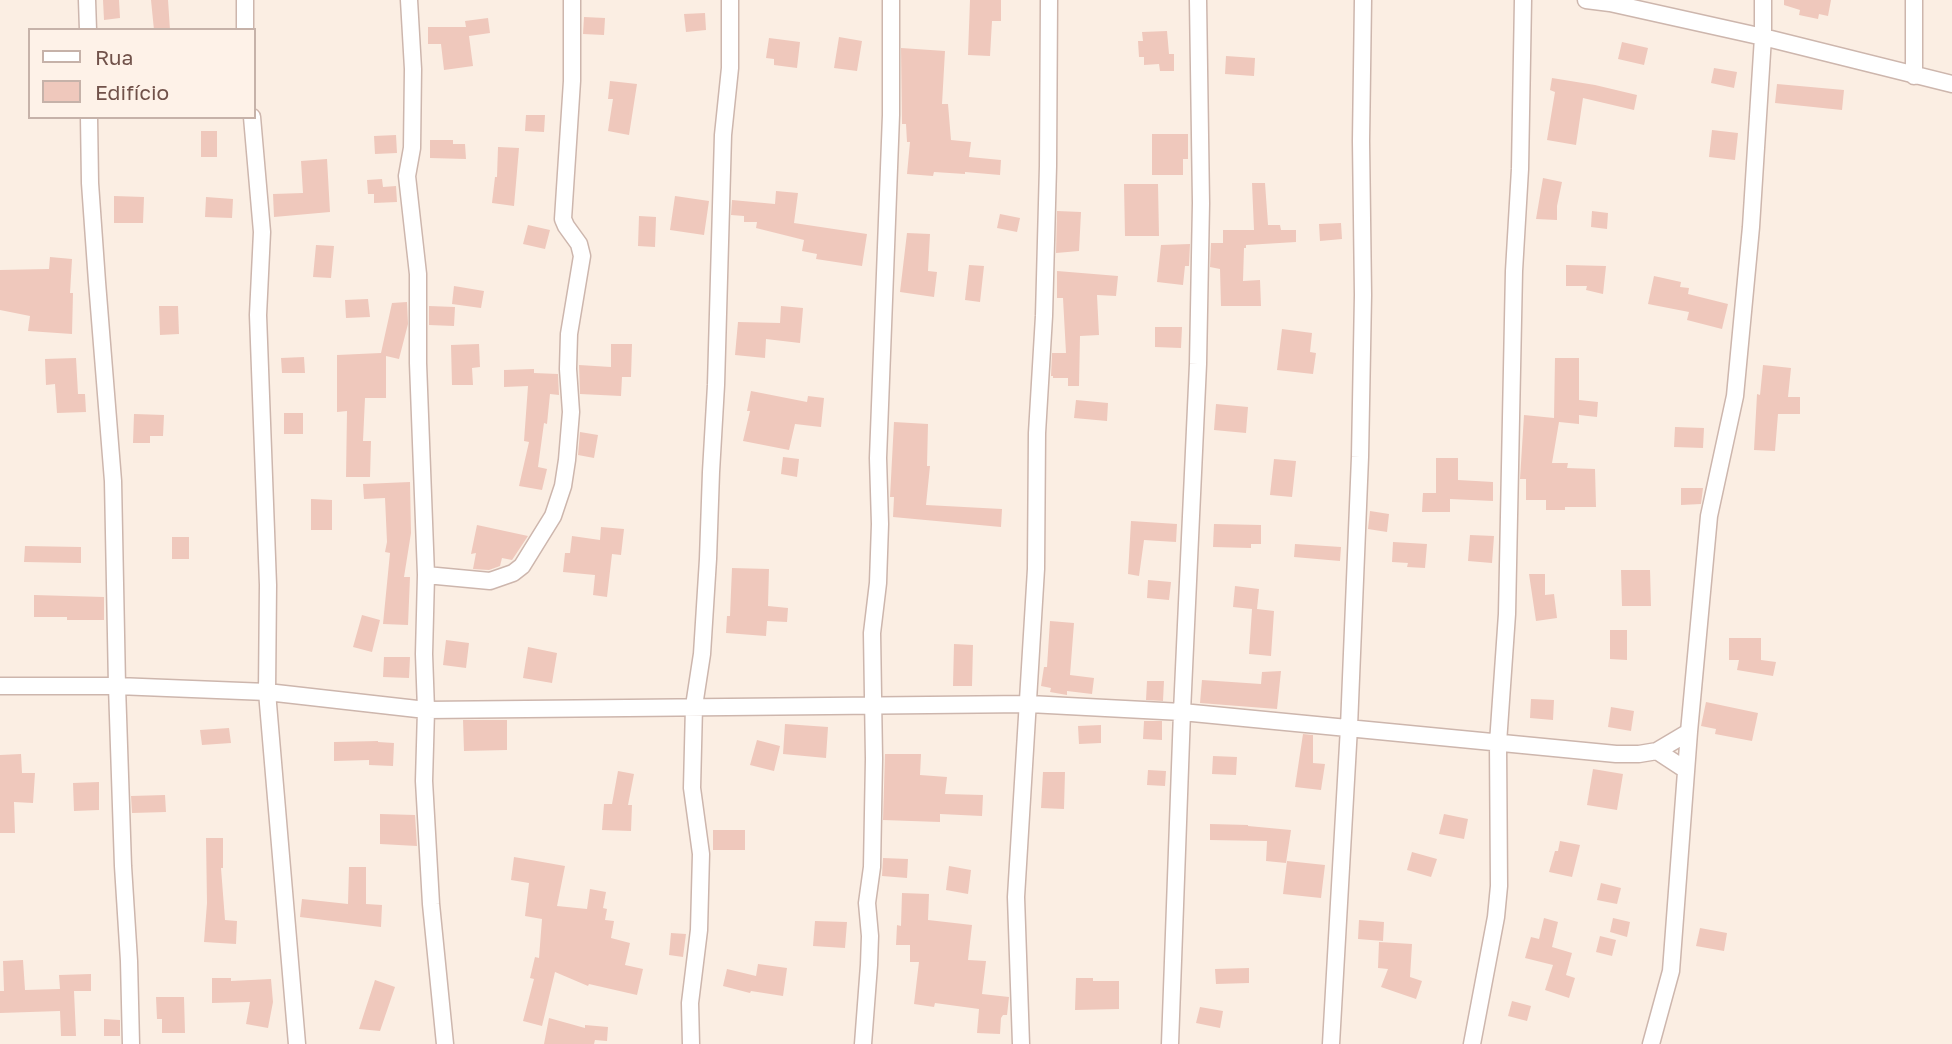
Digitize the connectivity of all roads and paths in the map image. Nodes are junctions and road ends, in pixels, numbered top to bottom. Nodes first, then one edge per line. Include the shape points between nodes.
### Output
1 (87, 0) edge
2 (245, 0) edge
3 (409, 0) edge
4 (572, 0) edge
5 (730, 0) edge
6 (891, 0) edge
7 (1049, 0) edge
8 (1198, 0) edge
9 (1363, 0) edge
10 (1523, 0) edge
11 (1586, 0) edge
12 (1762, 0) edge
13 (1914, 0) edge
14 (1610, 2) edge
15 (88, 28) edge
16 (245, 28) edge
17 (1763, 37) junction
18 (1914, 76) junction
19 (1952, 84) edge
20 (89, 119) edge
21 (252, 119) edge
22 (426, 575) junction
23 (0, 686) edge
24 (117, 686) junction
25 (267, 692) junction
26 (1029, 704) junction
27 (872, 705) junction
28 (694, 706) junction
29 (426, 710) junction
30 (1182, 712) junction
31 (1349, 727) junction
32 (1689, 732) junction
33 (1498, 743) junction
34 (1657, 751) junction
35 (1686, 770) junction
36 (131, 1044) edge
37 (298, 1044) edge
38 (445, 1044) edge
39 (691, 1044) edge
40 (863, 1044) edge
41 (1021, 1044) edge
42 (1170, 1044) edge
43 (1331, 1044) edge
44 (1472, 1044) edge
45 (1651, 1044) edge

1 - 15 street
2 - 16 street
3 - 22 street via 413,69 407,176 418,274
4 - 22 street via 563,219 582,256 569,334 571,412 563,486 552,516 513,573 490,581
5 - 28 street via 708,559
6 - 27 street
7 - 26 street via 1044,316
8 - 30 street via 1199,337
9 - 31 street via 1363,295
10 - 33 street via 1507,614
11 - 14 street
12 - 17 street
13 - 18 street
14 - 17 street
17 - 18 street
17 - 32 street via 1735,397 1709,516
18 - 19 street
20 - 24 street via 113,481
21 - 25 street via 262,232 258,315 268,585
22 - 29 street
23 - 24 street
24 - 25 street
24 - 36 street
25 - 29 street
25 - 37 street
26 - 27 street
26 - 30 street
26 - 41 street via 1016,897
27 - 28 street
27 - 40 street via 872,867
28 - 29 street
28 - 39 street via 692,788 701,854
29 - 38 street via 431,904
30 - 31 street
30 - 42 street
31 - 33 street
31 - 43 street
32 - 34 street
32 - 35 street
33 - 34 street via 1616,754
33 - 44 street via 1499,886
34 - 35 street
35 - 45 street via 1671,971

